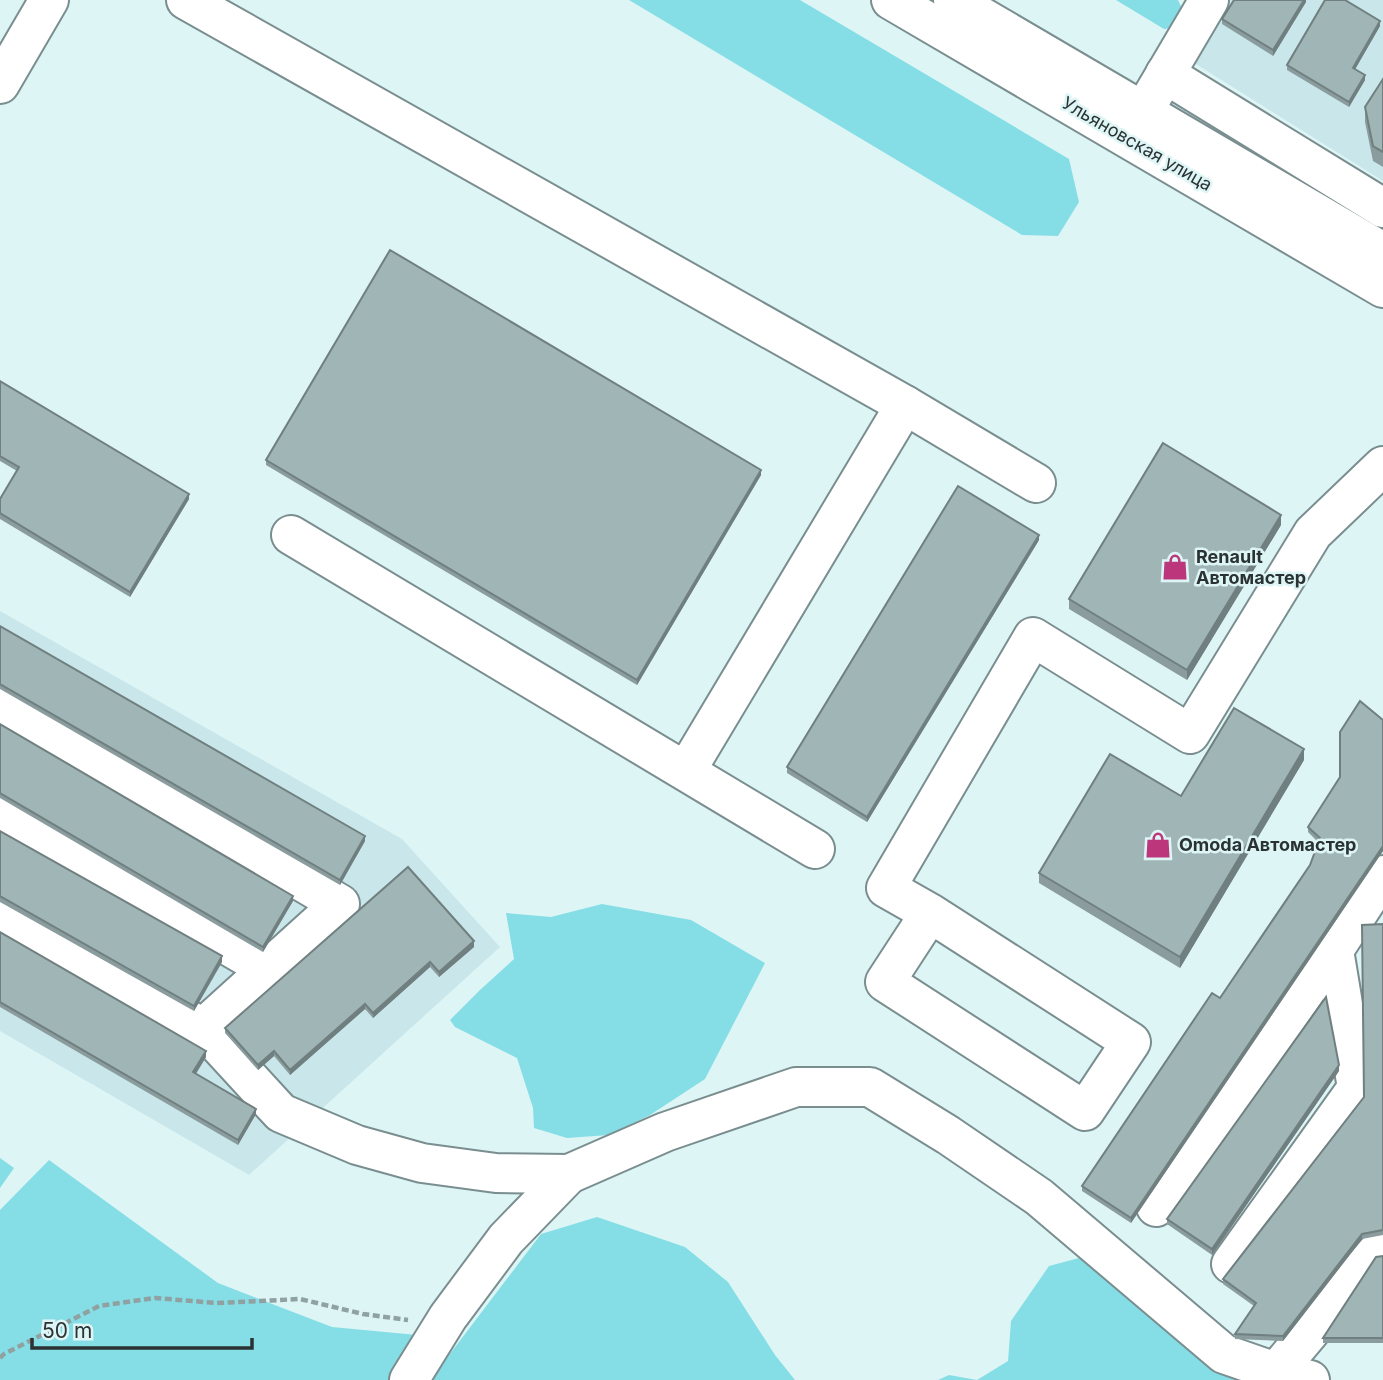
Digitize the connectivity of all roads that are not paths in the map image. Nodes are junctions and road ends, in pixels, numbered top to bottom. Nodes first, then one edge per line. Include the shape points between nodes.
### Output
1 (49, 0) edge
2 (186, 0) edge
3 (891, 0) edge
4 (953, 0) edge
5 (1209, 0) edge
6 (1165, 74) junction
7 (0, 84) edge
8 (1143, 112) junction
9 (1383, 208) edge
10 (1383, 252) edge
11 (1383, 288) edge
12 (905, 405) junction
13 (1383, 466) edge
14 (1036, 482) dead end
15 (291, 535) dead end
16 (0, 704) edge
17 (686, 771) junction
18 (0, 813) edge
19 (815, 849) dead end
20 (1383, 874) edge
21 (0, 913) edge
22 (930, 914) junction
23 (1334, 950) junction
24 (268, 969) junction
25 (203, 1028) junction
26 (569, 1174) junction
27 (1156, 1206) dead end
28 (1383, 1252) edge
29 (1231, 1264) edge
30 (1293, 1376) edge
31 (409, 1380) edge

1 - 7 main road
2 - 12 main road
3 - 11 main road, Ульяновская улица
4 - 8 main road, Ульяновская улица
5 - 6 main road
6 - 8 main road
6 - 9 main road
8 - 10 main road, Ульяновская улица
12 - 14 main road
12 - 17 main road
13 - 22 main road via 1313,533 1190,734 1032,637 886,888
15 - 17 main road
16 - 24 main road via 340,904
17 - 19 main road
18 - 24 main road
20 - 23 main road
21 - 25 main road
22 - 22 main road via 885,982 1086,1111 1131,1042
23 - 27 main road
23 - 29 main road via 1357,1088
24 - 25 main road
25 - 26 main road via 281,1113 357,1145 422,1163 496,1173
26 - 30 main road via 665,1132 796,1087 870,1087 1039,1197 1224,1354
26 - 31 main road via 506,1239 447,1317
28 - 30 main road via 1376,1253

